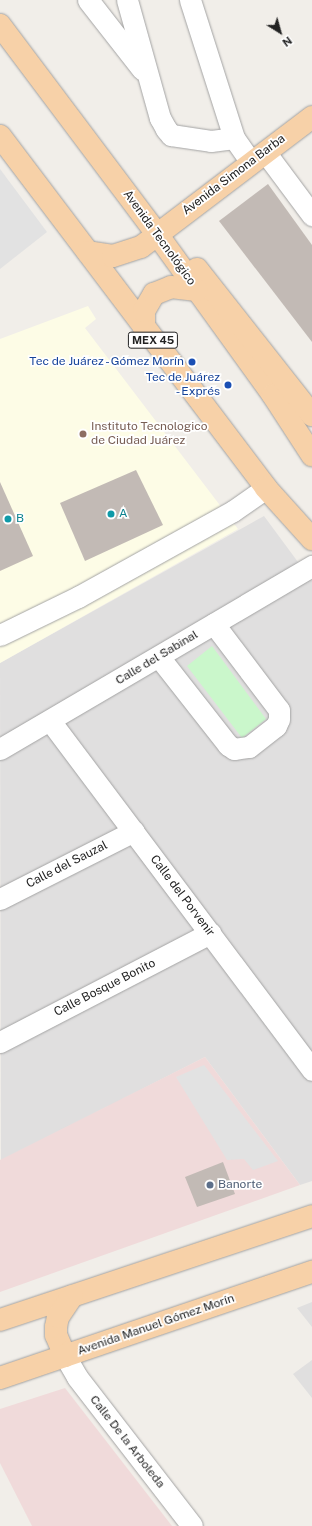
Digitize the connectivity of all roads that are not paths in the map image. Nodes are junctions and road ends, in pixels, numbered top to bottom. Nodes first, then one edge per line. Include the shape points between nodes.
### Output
1 (88, 0) edge
2 (127, 0) edge
3 (190, 0) edge
4 (0, 25) edge
5 (149, 77) junction
6 (312, 117) edge
7 (0, 136) edge
8 (234, 138) junction
9 (258, 157) junction
10 (312, 215) edge
11 (157, 234) junction
12 (88, 252) junction
13 (197, 290) junction
14 (144, 328) junction
15 (312, 415) edge
16 (312, 455) edge
17 (266, 488) junction
18 (312, 538) edge
19 (312, 566) edge
20 (214, 624) junction
21 (0, 635) edge
22 (159, 657) junction
23 (50, 722) junction
24 (0, 749) edge
25 (134, 831) junction
26 (0, 899) edge
27 (210, 933) junction
28 (0, 1042) edge
29 (312, 1070) edge
30 (312, 1216) edge
31 (310, 1277) edge
32 (72, 1296) junction
33 (0, 1320) edge
34 (65, 1356) junction
35 (0, 1378) edge
36 (192, 1526) edge

1 - 5 street
2 - 5 street
3 - 8 street
4 - 11 main road, Avenida Tecnológico
5 - 8 street via 160,118 171,135 210,141
6 - 9 main road, Avenida Simona Barba
7 - 12 main road, MEX 45
8 - 9 street
9 - 10 street
9 - 11 main road, Avenida Simona Barba
11 - 12 main road, Avenida Simona Barba via 141,247 119,256
11 - 13 main road, Avenida Tecnológico
11 - 15 main road via 205,276
12 - 14 main road, MEX 45
13 - 14 main road via 171,287 154,294 144,311
13 - 16 main road, Avenida Tecnológico via 273,395
14 - 17 main road, MEX 45
17 - 18 main road, MEX 45
17 - 21 street via 233,511 78,597
19 - 20 street, Calle del Sabinal
20 - 22 street, Calle del Sabinal
20 - 22 street via 279,710 280,719 276,726 248,747 234,749 228,745
22 - 23 street, Calle del Sabinal
23 - 24 street, Calle del Sabinal
23 - 25 street, Calle del Porvenir
25 - 26 street, Calle del Sauzal
25 - 27 street, Calle del Porvenir
27 - 28 street, Calle Bosque Bonito
27 - 29 street, Calle del Porvenir
30 - 32 main road
31 - 34 main road, Avenida Manuel Gómez Morín
32 - 33 main road
32 - 34 main road via 58,1317 56,1327 56,1335
34 - 35 main road, Avenida Manuel Gómez Morín
34 - 36 street, Calle De la Arboleda via 77,1377

